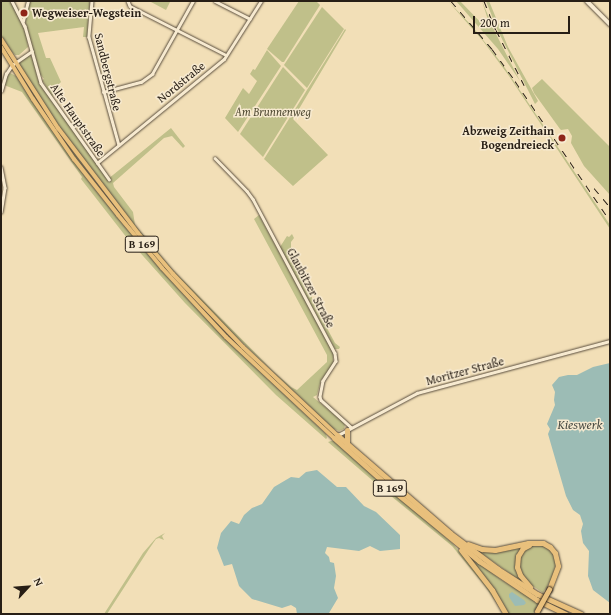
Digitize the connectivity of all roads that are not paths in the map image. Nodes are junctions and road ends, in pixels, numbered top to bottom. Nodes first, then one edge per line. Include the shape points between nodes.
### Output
1 (12, 1) edge
2 (28, 1) edge
3 (92, 1) edge
4 (128, 1) edge
5 (193, 1) edge
6 (215, 1) edge
7 (261, 1) edge
8 (587, 1) edge
9 (250, 19) junction
10 (23, 21) junction
11 (610, 24) edge
12 (176, 29) junction
13 (1, 39) edge
14 (1, 47) edge
15 (32, 51) junction
16 (226, 55) junction
17 (13, 63) junction
18 (1, 91) edge
19 (104, 92) junction
20 (119, 146) junction
21 (215, 158) dead end
22 (97, 163) junction
23 (1, 167) edge
24 (109, 179) dead end
25 (1, 212) edge
26 (610, 342) edge
27 (349, 429) junction
28 (335, 436) junction
29 (347, 444) junction
30 (462, 541) junction
31 (455, 543) junction
32 (533, 543) junction
33 (537, 594) junction
34 (536, 613) edge
35 (506, 614) edge
36 (566, 614) edge
37 (582, 614) edge

1 - 10 street, Alte Hauptstraße
2 - 10 street
3 - 19 street, Sandbergstraße via 89,37
4 - 12 street via 130,6
5 - 12 street
6 - 9 street
7 - 9 street, Nordstraße
8 - 11 street
9 - 16 street, Nordstraße
10 - 15 street, Alte Hauptstraße
12 - 16 street
12 - 19 street via 152,74 141,82
13 - 17 main road, B 169
14 - 17 main road, B 169
15 - 17 street
15 - 22 street, Alte Hauptstraße via 41,83
16 - 20 street, Nordstraße
17 - 18 street via 6,74
17 - 28 main road, B 169 via 86,167 168,268 243,347
19 - 20 street, Sandbergstraße
20 - 22 street, Nordstraße
21 - 27 street, Glaubitzer Straße via 253,199 335,353 336,362 323,381 320,397
22 - 24 street, Alte Hauptstraße
23 - 25 street via 4,191
26 - 27 street, Moritzer Straße via 416,393
27 - 28 street, Moritzer Straße
27 - 29 highway
28 - 29 highway, B 169
28 - 31 highway, B 169
29 - 30 highway, B 169
30 - 32 highway, B 169 via 482,549 495,550
30 - 33 highway, B 169
31 - 35 highway, B 169 via 492,590
31 - 36 highway, B 169 via 505,580
32 - 33 highway, B 169 via 523,548 518,556 517,567 520,575
32 - 34 highway, B 169, bridge via 543,543 550,547 558,560 557,573
33 - 37 highway, B 169

